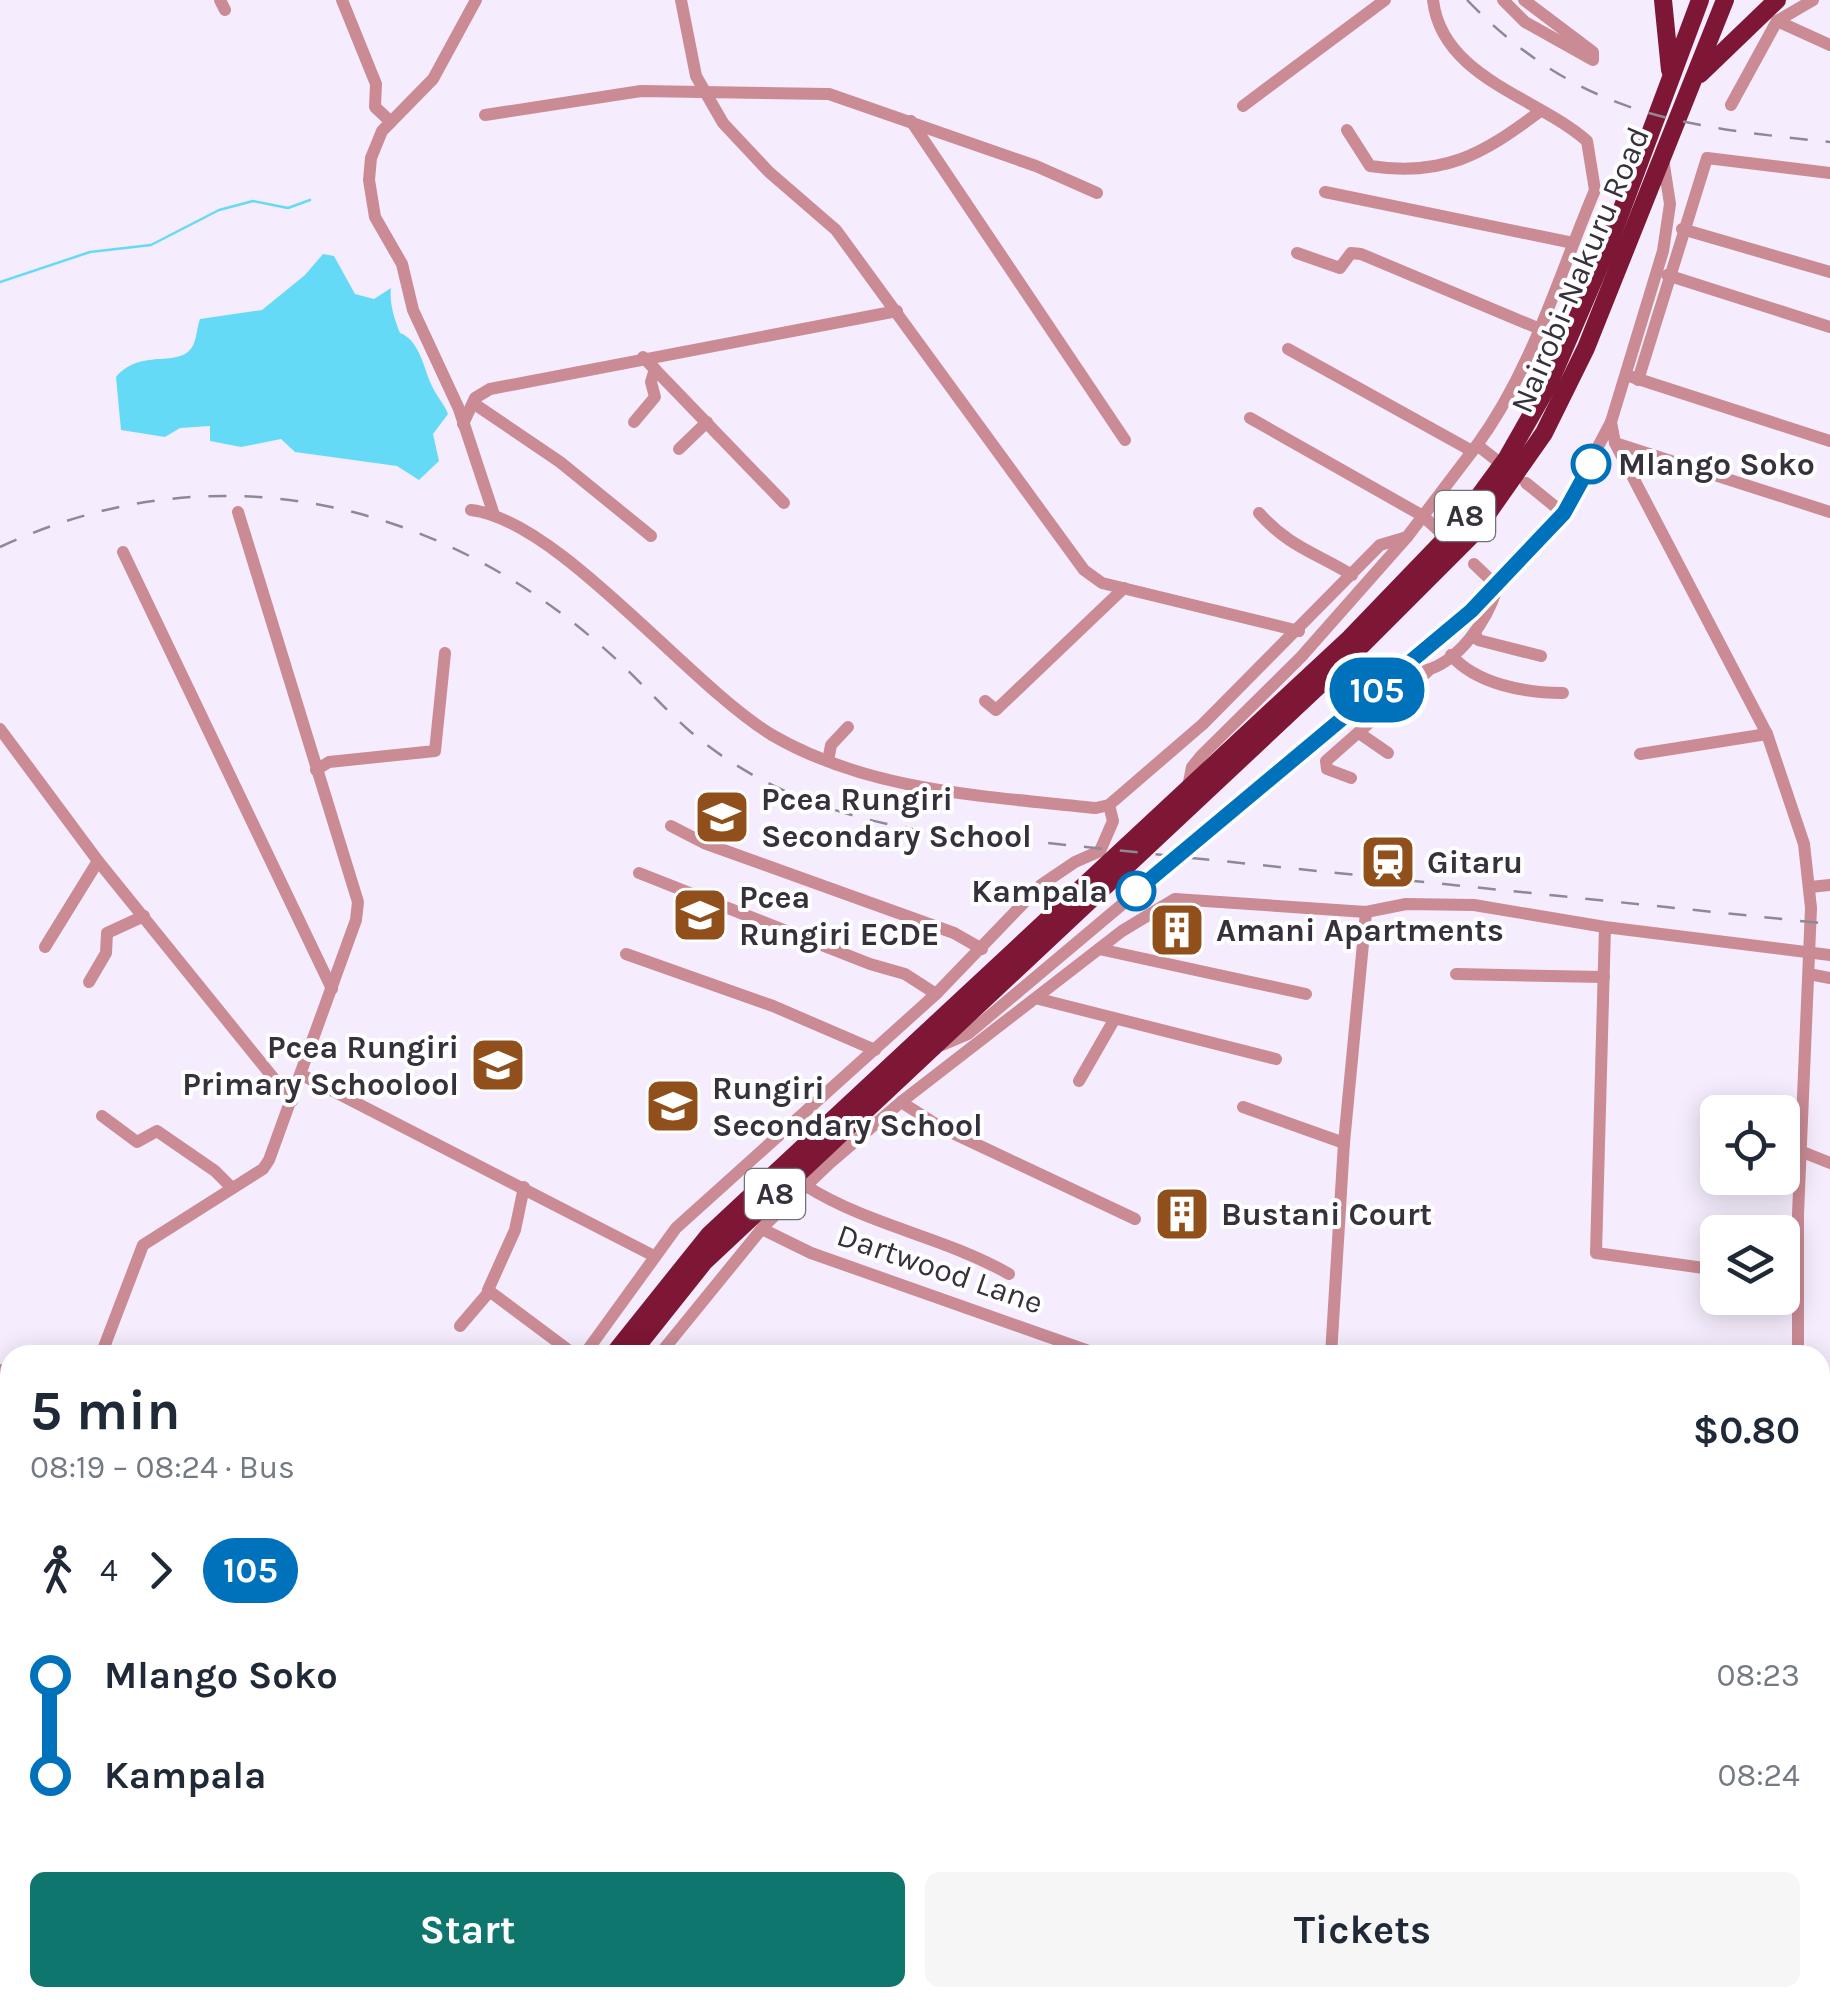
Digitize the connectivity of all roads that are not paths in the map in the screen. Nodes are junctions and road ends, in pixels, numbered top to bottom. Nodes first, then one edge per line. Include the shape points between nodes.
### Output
1 (342, 0) edge
2 (476, 0) edge
3 (682, 0) edge
4 (1385, 0) edge
5 (1432, 0) edge
6 (1503, 0) edge
7 (1524, 0) edge
8 (1663, 0) edge
9 (1700, 0) edge
10 (1725, 0) edge
11 (1777, 0) edge
12 (1813, 0) edge
13 (1778, 21) junction
14 (1830, 44) edge
15 (1693, 82) junction
16 (1668, 84) junction
17 (703, 90) junction
18 (1730, 105) dead end
19 (1243, 106) dead end
20 (1539, 112) junction
21 (485, 115) dead end
22 (911, 121) junction
23 (391, 122) junction
24 (1347, 130) dead end
25 (1660, 146) junction
26 (1830, 173) edge
27 (1325, 192) dead end
28 (1097, 193) dead end
29 (1682, 229) junction
30 (1573, 244) junction
31 (1297, 253) dead end
32 (1830, 272) edge
33 (1667, 275) junction
34 (897, 311) junction
35 (1830, 327) edge
36 (1540, 329) junction
37 (1288, 349) dead end
38 (644, 357) junction
39 (655, 369) junction
40 (1631, 377) junction
41 (473, 403) junction
42 (1250, 418) dead end
43 (634, 422) dead end
44 (707, 422) junction
45 (463, 424) junction
46 (1126, 440) dead end
47 (1830, 441) edge
48 (1608, 442) junction
49 (1474, 448) junction
50 (679, 449) dead end
51 (1494, 459) dead end
52 (1592, 462) junction
53 (1624, 462) junction
54 (1526, 483) dead end
55 (784, 503) dead end
56 (471, 510) dead end
57 (238, 512) dead end
58 (493, 512) junction
59 (1830, 512) edge
60 (1564, 513) junction
61 (1259, 514) dead end
62 (1423, 516) junction
63 (1437, 530) dead end
64 (651, 536) dead end
65 (1407, 537) junction
66 (122, 552) dead end
67 (1474, 564) dead end
68 (1352, 574) junction
69 (1497, 586) junction
70 (1124, 588) junction
71 (1298, 630) junction
72 (1475, 633) junction
73 (445, 653) dead end
74 (1450, 655) junction
75 (1541, 656) dead end
76 (1401, 669) junction
77 (1428, 671) junction
78 (1563, 693) dead end
79 (984, 701) dead end
80 (848, 727) dead end
81 (0, 729) edge
82 (1359, 733) junction
83 (1767, 734) junction
84 (1388, 753) dead end
85 (1640, 754) dead end
86 (828, 760) junction
87 (316, 770) junction
88 (1351, 778) dead end
89 (1188, 789) junction
90 (1109, 806) junction
91 (1173, 813) junction
92 (671, 826) dead end
93 (98, 861) junction
94 (640, 873) dead end
95 (1106, 875) junction
96 (1830, 884) edge
97 (1810, 887) junction
98 (1366, 912) junction
99 (144, 916) junction
100 (1605, 927) junction
101 (45, 947) dead end
102 (1100, 948) junction
103 (982, 949) junction
104 (626, 954) dead end
105 (1810, 955) junction
106 (1830, 955) edge
107 (1456, 974) dead end
108 (1809, 974) junction
109 (1604, 977) junction
110 (1830, 978) edge
111 (89, 982) dead end
112 (332, 989) junction
113 (936, 994) junction
114 (1306, 994) dead end
115 (1039, 999) junction
116 (1114, 1020) junction
117 (968, 1034) junction
118 (935, 1048) junction
119 (875, 1050) junction
120 (1276, 1059) dead end
121 (951, 1064) junction
122 (302, 1075) junction
123 (1079, 1082) dead end
124 (292, 1100) junction
125 (901, 1102) junction
126 (1243, 1107) dead end
127 (102, 1116) dead end
128 (1344, 1143) junction
129 (1800, 1150) joint
130 (1830, 1163) edge
131 (806, 1186) junction
132 (524, 1187) junction
133 (232, 1188) junction
134 (1135, 1219) dead end
135 (764, 1230) junction
136 (654, 1256) junction
137 (1700, 1267) edge
138 (1009, 1274) dead end
139 (489, 1292) junction
140 (1794, 1315) edge
141 (460, 1326) dead end
142 (105, 1345) edge
143 (562, 1345) edge
144 (591, 1345) edge
145 (621, 1345) edge
146 (638, 1345) edge
147 (667, 1345) edge
148 (1072, 1345) edge
149 (1332, 1345) edge
150 (1797, 1345) edge

1 - 23 street via 376,84 375,107
2 - 23 street via 433,79
3 - 17 street
4 - 19 street
5 - 20 street via 1435,17 1459,52
6 - 7 street via 1525,22 1593,60 1593,52
8 - 16 highway
9 - 16 highway, Nairobi-Nakuru Road / A8
10 - 15 highway, Nairobi-Nakuru Road / A8
11 - 15 highway
12 - 13 street
13 - 14 street
13 - 18 street
15 - 25 highway, Nairobi-Nakuru Road / A8
16 - 25 highway, Nairobi-Nakuru Road / A8
17 - 21 street via 641,91
17 - 22 street via 829,94
17 - 34 street via 740,143 836,230
20 - 24 street via 1483,151 1443,167 1370,166
20 - 30 street via 1588,141 1596,190
22 - 28 street
22 - 46 street
23 - 45 street via 371,158 375,217 402,264 413,310
25 - 40 street via 1670,204
25 - 89 highway, Nairobi-Nakuru Road / A8 via 1508,458 1428,560
25 - 91 highway, Nairobi-Nakuru Road / A8 via 1586,348 1514,480 1440,570
26 - 29 street via 1707,158
27 - 30 street
29 - 32 street
29 - 33 street
30 - 36 street
31 - 36 street via 1340,268 1351,253 1361,254
33 - 35 street
33 - 40 street
34 - 38 street
34 - 70 street via 1077,562 1097,581
36 - 49 street via 1512,394
37 - 49 street
38 - 39 street
38 - 41 street via 490,389
39 - 43 street via 655,397
39 - 44 street
40 - 47 street
40 - 48 street
41 - 45 street
41 - 64 street
42 - 62 street
44 - 50 street
44 - 55 street
45 - 58 street
48 - 52 street
48 - 53 street
48 - 59 street
49 - 51 street
49 - 62 street
52 - 53 street
52 - 60 street
53 - 83 street
54 - 60 street
56 - 58 street
57 - 87 street
58 - 86 street via 590,580 770,734
60 - 69 street
61 - 68 street via 1291,545
62 - 63 street
62 - 65 street
65 - 68 street via 1380,545
65 - 89 street via 1192,766
66 - 112 street
67 - 69 street
68 - 71 street
69 - 72 street
69 - 76 street
70 - 71 street
70 - 79 street via 996,710
71 - 90 street
72 - 74 street
72 - 75 street via 1478,640
73 - 87 street via 435,751 329,762
74 - 77 street
74 - 78 street via 1466,672 1533,692
76 - 77 street
76 - 117 street
77 - 82 street
80 - 86 street via 833,742
81 - 93 street
82 - 84 street
82 - 88 street via 1325,765
83 - 85 street
83 - 97 street via 1798,823
86 - 90 street via 945,792
87 - 112 street via 358,902
89 - 91 highway, Nairobi-Nakuru Road / A8
90 - 103 street via 1112,821 1100,851 1041,886
91 - 95 highway, Nairobi-Nakuru Road / A8
92 - 103 street
93 - 99 street
93 - 101 street
94 - 113 street via 905,974
95 - 118 highway, A8
95 - 145 highway, A8 via 710,1235
96 - 97 street
97 - 105 street
98 - 100 street via 1406,904 1474,904
98 - 102 street via 1175,898
98 - 128 street
99 - 111 street via 106,936 106,954
99 - 124 street
100 - 105 street
100 - 109 street
102 - 114 street
102 - 115 street
103 - 113 street
104 - 119 street
105 - 106 street
105 - 108 street
107 - 109 street
108 - 110 street
108 - 129 street
109 - 137 street via 1596,1253
112 - 122 street
113 - 119 street
115 - 116 street
115 - 121 street
116 - 120 street
116 - 123 street
117 - 118 street
117 - 121 street
118 - 146 highway, A8 via 704,1262
119 - 136 street via 728,1179
121 - 125 street
122 - 124 street
122 - 132 street
124 - 133 street via 263,1169
125 - 131 street
125 - 134 street
126 - 128 street
127 - 133 street via 137,1142 158,1131
128 - 149 street
129 - 130 street
131 - 135 street
131 - 138 street via 860,1216 968,1250
132 - 136 street
132 - 139 street via 515,1230
133 - 142 street via 143,1245
135 - 147 street
135 - 148 street, Dartwood Lane via 810,1253
136 - 144 street
139 - 141 street
139 - 143 street
140 - 150 street

